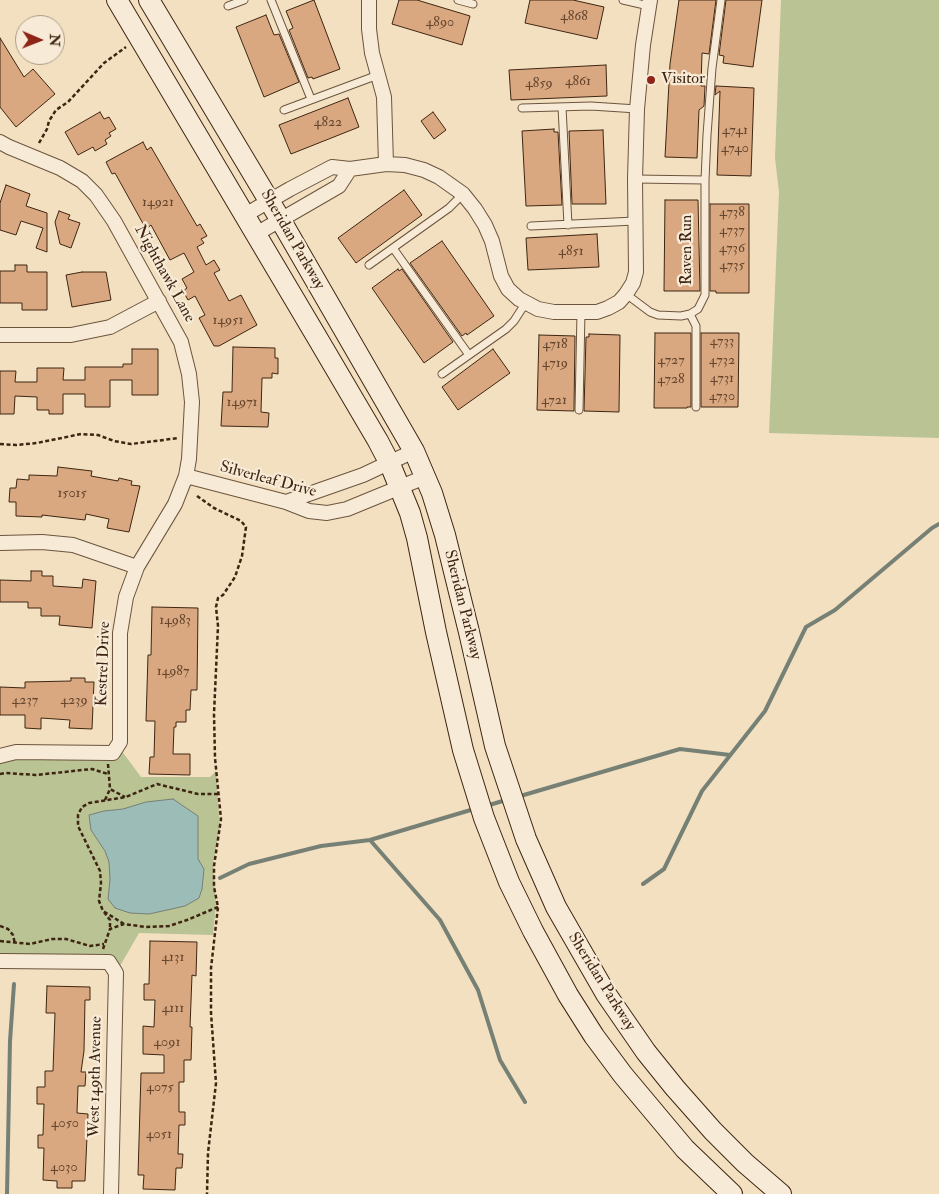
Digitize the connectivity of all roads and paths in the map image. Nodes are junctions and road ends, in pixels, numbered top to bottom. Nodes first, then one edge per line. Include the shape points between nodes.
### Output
1 (117, 0) edge
2 (149, 0) edge
3 (244, 0) edge
4 (271, 0) edge
5 (369, 0) edge
6 (458, 0) edge
7 (623, 0) edge
8 (721, 0) edge
9 (649, 3) edge
10 (473, 4) dead end
11 (228, 6) dead end
12 (126, 47) dead end
13 (378, 75) junction
14 (311, 99) junction
15 (562, 107) junction
16 (522, 108) dead end
17 (637, 109) junction
18 (284, 110) dead end
19 (40, 143) dead end
20 (3, 148) edge
21 (386, 164) junction
22 (350, 169) junction
23 (635, 179) junction
24 (705, 180) junction
25 (463, 194) junction
26 (269, 201) junction
27 (245, 215) junction
28 (280, 219) junction
29 (635, 221) junction
30 (568, 225) junction
31 (531, 226) dead end
32 (256, 234) junction
33 (393, 248) junction
34 (369, 264) dead end
35 (626, 294) junction
36 (159, 301) junction
37 (525, 304) junction
38 (581, 312) junction
39 (690, 314) junction
40 (0, 335) edge
41 (469, 355) junction
42 (442, 374) dead end
43 (696, 408) dead end
44 (579, 410) dead end
45 (183, 438) dead end
46 (0, 444) edge
47 (414, 451) junction
48 (390, 464) junction
49 (186, 476) junction
50 (425, 477) junction
51 (400, 488) junction
52 (197, 496) dead end
53 (286, 502) junction
54 (0, 543) edge
55 (137, 567) junction
56 (106, 753) junction
57 (0, 756) edge
58 (0, 774) edge
59 (108, 774) junction
60 (110, 789) junction
61 (218, 794) junction
62 (126, 797) junction
63 (105, 800) junction
64 (218, 907) junction
65 (103, 911) junction
66 (124, 924) junction
67 (0, 926) edge
68 (110, 929) junction
69 (0, 941) edge
70 (15, 944) junction
71 (105, 944) junction
72 (0, 961) edge
73 (104, 962) junction
74 (111, 1194) edge
75 (207, 1194) edge
76 (732, 1194) edge
77 (781, 1194) edge

1 - 27 main road, Sheridan Parkway
2 - 26 main road, Sheridan Parkway
3 - 11 lane
4 - 14 lane
5 - 13 street via 369,29
6 - 10 lane
7 - 9 lane
8 - 24 lane, Raven Run via 712,68
9 - 17 street
12 - 19 path via 104,63 68,102 56,110
13 - 14 lane
13 - 21 street via 385,112
14 - 18 lane
15 - 16 lane
15 - 17 lane
15 - 30 lane
17 - 23 street
20 - 36 street, Nighthawk Lane via 60,168 96,194
21 - 22 street
21 - 25 street via 424,170
22 - 26 street via 332,167
22 - 28 street via 339,186
23 - 24 lane
23 - 29 street
24 - 39 lane, Raven Run via 705,295 698,309
25 - 33 lane via 449,208
25 - 37 street via 485,225 500,276 508,289
26 - 27 street
26 - 28 main road, Sheridan Parkway
27 - 32 main road, Sheridan Parkway
28 - 32 street
28 - 47 main road, Sheridan Parkway
29 - 30 lane
29 - 35 street via 636,272
30 - 31 lane
32 - 48 main road, Sheridan Parkway
33 - 34 lane
33 - 41 lane
35 - 38 street via 608,308
35 - 39 lane via 658,316
36 - 40 street via 110,328 71,335
36 - 49 street, Nighthawk Lane via 181,342 189,374 192,402
37 - 38 street via 554,312
37 - 41 lane via 514,321
38 - 44 lane
39 - 43 lane via 696,326
41 - 42 lane
45 - 46 path via 130,444 82,434 37,443
47 - 48 street
47 - 50 main road, Sheridan Parkway
48 - 51 main road, Sheridan Parkway
48 - 53 street
49 - 53 street, Silverleaf Drive
49 - 55 street, Kestrel Drive via 174,504
50 - 51 street, Silverleaf Drive
50 - 77 main road, Sheridan Parkway via 456,577 495,746 518,816 556,907 578,949 646,1052 713,1131
51 - 53 street, Silverleaf Drive via 347,509 327,513 309,511
51 - 76 main road, Sheridan Parkway via 417,538 463,750 484,818 509,882 556,974 604,1050 680,1143
52 - 61 path via 246,527 235,577 218,598 216,607 214,714
54 - 55 street via 73,545
55 - 56 street, Kestrel Drive via 126,597 120,633 120,742 113,753
56 - 57 street via 16,752
56 - 59 path
58 - 59 path via 36,775 92,769
59 - 60 path
60 - 62 path
60 - 63 path
61 - 62 path via 198,794 157,784
61 - 64 path via 220,819 214,887
62 - 63 path
63 - 65 path via 82,806 78,815 78,826 100,871 99,901
64 - 66 path via 168,926
64 - 75 path via 211,1013 216,1083
65 - 66 path
65 - 68 path via 110,920
66 - 68 path
67 - 70 path via 14,935
68 - 71 path
69 - 70 path
70 - 71 path via 52,938 90,946
71 - 73 path
72 - 73 street
73 - 74 street, West 149th Avenue via 116,974

